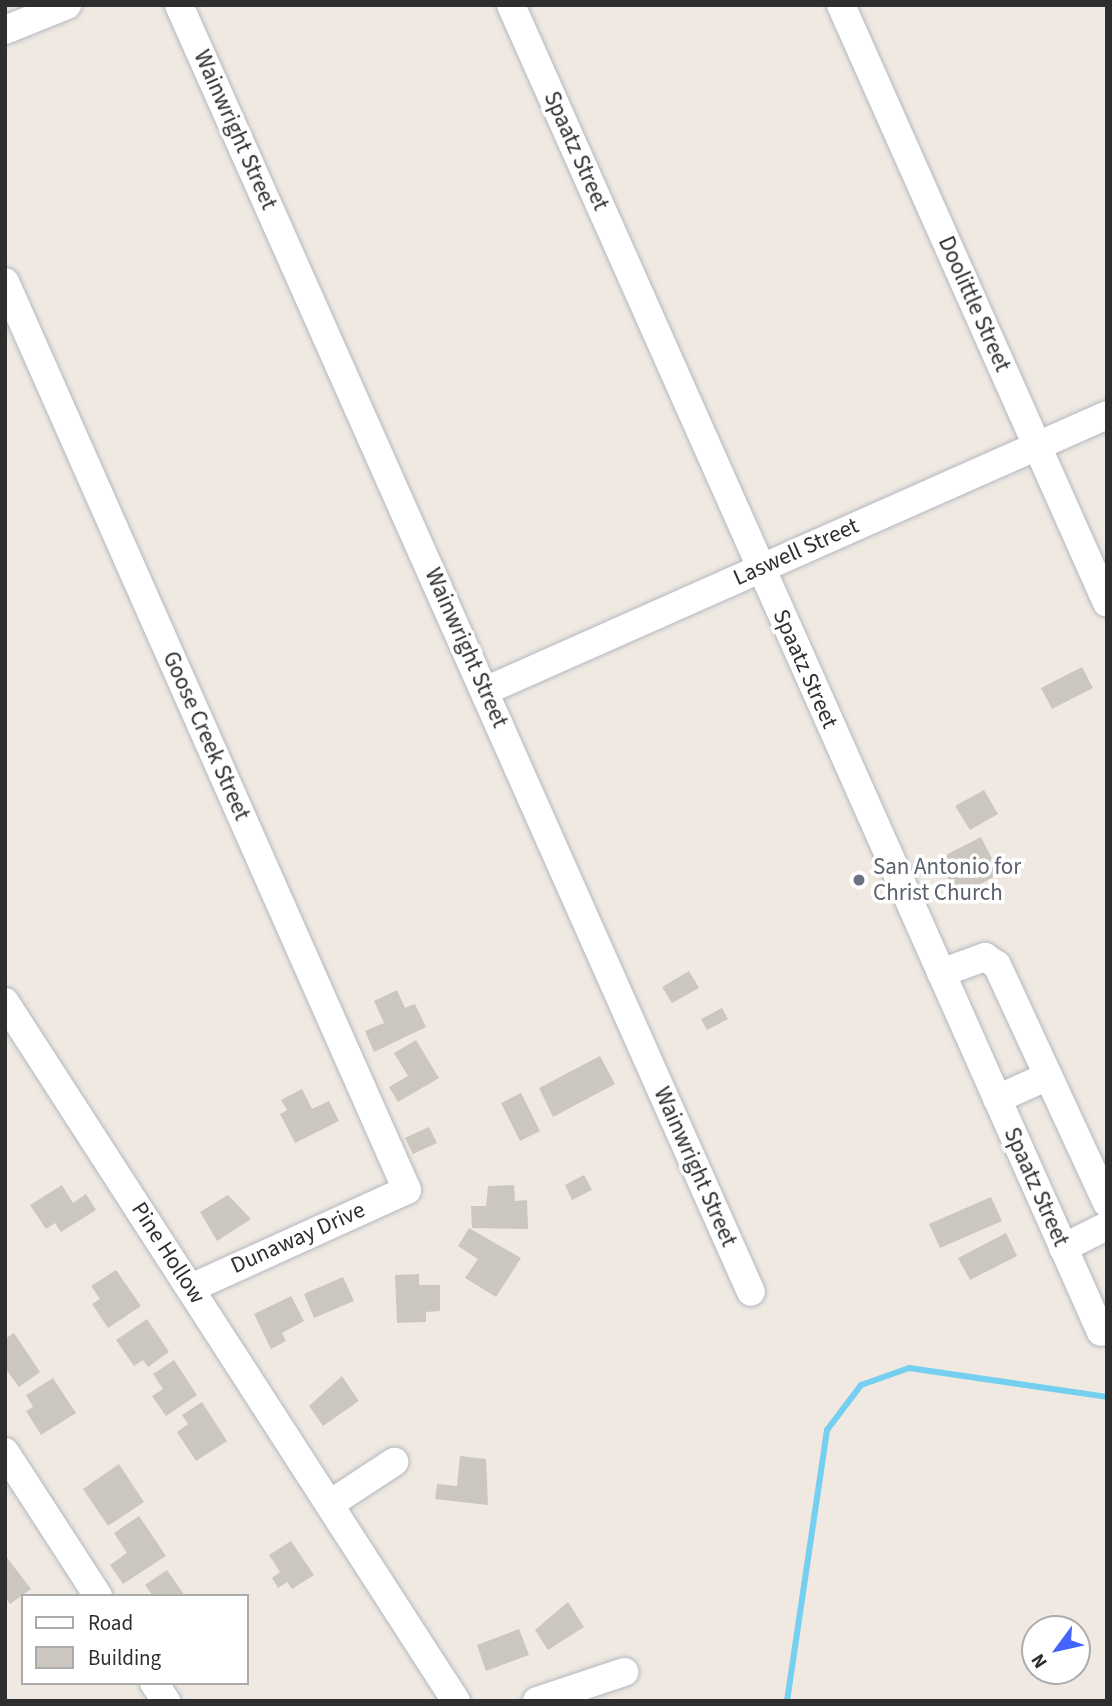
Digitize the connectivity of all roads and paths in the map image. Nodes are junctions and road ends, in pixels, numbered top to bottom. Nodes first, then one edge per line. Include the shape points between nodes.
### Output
1 (67, 5) edge
2 (179, 5) edge
3 (512, 5) edge
4 (841, 5) edge
5 (5, 30) edge
6 (5, 282) edge
7 (1107, 415) edge
8 (1037, 446) junction
9 (759, 568) junction
10 (1107, 603) edge
11 (485, 691) junction
12 (941, 973) junction
13 (5, 1002) edge
14 (1048, 1076) junction
15 (997, 1099) junction
16 (407, 1190) joint
17 (1107, 1203) edge
18 (1107, 1226) edge
19 (1063, 1248) junction
20 (191, 1288) junction
21 (751, 1292) dead end
22 (1101, 1332) dead end
23 (5, 1452) edge
24 (394, 1462) dead end
25 (330, 1504) junction
26 (97, 1594) edge
27 (624, 1672) dead end
28 (156, 1685) edge
29 (166, 1701) edge
30 (456, 1701) edge
31 (537, 1701) edge

1 - 5 street
2 - 11 street, Wainwright Street
3 - 9 street, Spaatz Street
4 - 8 street, Doolittle Street
6 - 16 street, Goose Creek Street
7 - 8 street, Laswell Street
8 - 9 street, Laswell Street
8 - 10 street, Doolittle Street
9 - 11 street, Laswell Street
9 - 12 street, Spaatz Street
11 - 21 street, Wainwright Street
12 - 14 street via 985,957 997,965
12 - 15 street, Spaatz Street
13 - 20 street, Pine Hollow
14 - 15 street
14 - 17 street
15 - 19 street, Spaatz Street
16 - 20 street, Dunaway Drive
18 - 19 street
19 - 22 street, Spaatz Street
20 - 25 street, Pine Hollow
23 - 26 street
24 - 25 street
25 - 30 street, Pine Hollow
27 - 31 street
28 - 29 street

